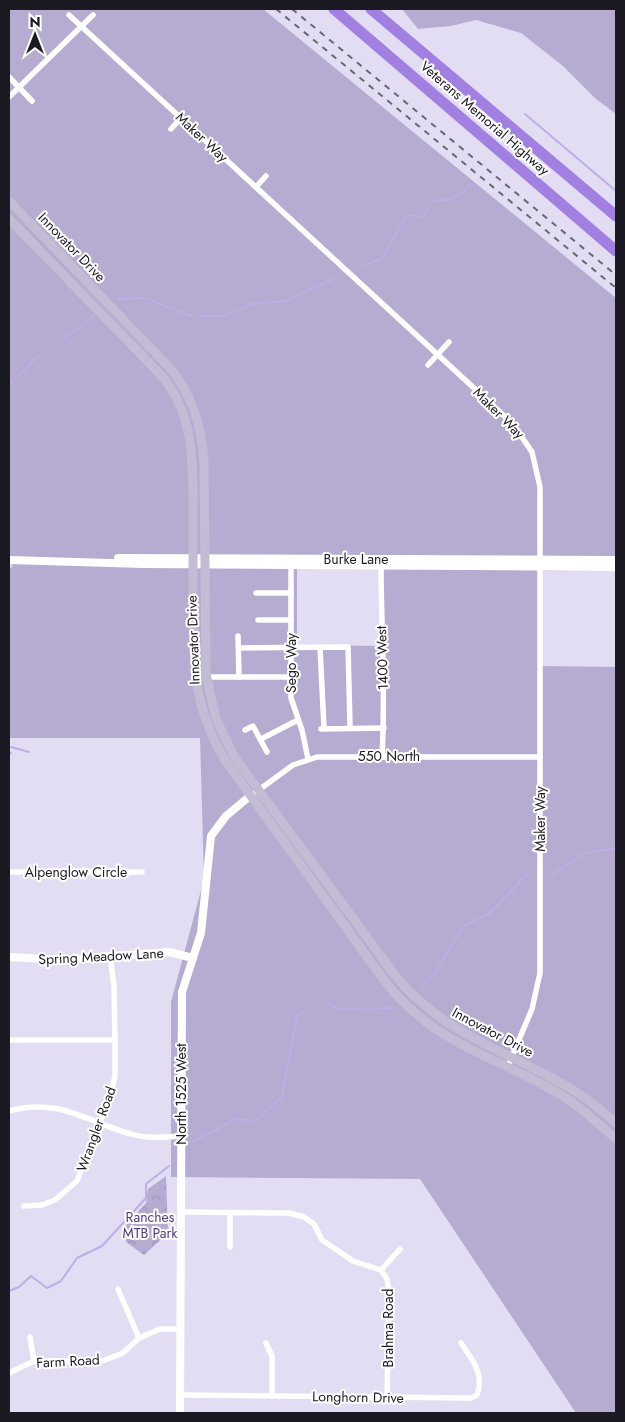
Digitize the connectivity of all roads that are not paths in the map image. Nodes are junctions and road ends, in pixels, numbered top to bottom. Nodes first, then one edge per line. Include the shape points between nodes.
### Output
1 (334, 9) edge
2 (371, 9) edge
3 (69, 15) dead end
4 (93, 15) dead end
5 (82, 26) junction
6 (9, 78) edge
7 (18, 88) junction
8 (9, 97) edge
9 (32, 102) dead end
10 (182, 118) junction
11 (171, 129) dead end
12 (266, 176) dead end
13 (256, 187) junction
14 (9, 201) edge
15 (616, 216) edge
16 (9, 219) edge
17 (616, 251) edge
18 (449, 342) dead end
19 (438, 354) junction
20 (428, 365) dead end
21 (9, 560) edge
22 (616, 560) edge
23 (193, 561) junction
24 (204, 561) junction
25 (381, 562) junction
26 (540, 563) junction
27 (291, 565) junction
28 (616, 567) edge
29 (256, 593) dead end
30 (291, 593) junction
31 (258, 620) dead end
32 (291, 620) junction
33 (238, 636) dead end
34 (291, 647) junction
35 (320, 647) junction
36 (238, 648) junction
37 (206, 676) junction
38 (238, 677) junction
39 (291, 677) junction
40 (298, 720) junction
41 (350, 726) junction
42 (384, 728) junction
43 (246, 730) dead end
44 (261, 739) junction
45 (267, 752) dead end
46 (382, 756) junction
47 (540, 757) junction
48 (308, 759) junction
49 (258, 790) junction
50 (250, 796) junction
51 (9, 872) edge
52 (142, 872) dead end
53 (110, 956) junction
54 (9, 957) edge
55 (193, 958) junction
56 (9, 1040) edge
57 (114, 1040) junction
58 (511, 1058) junction
59 (507, 1068) junction
60 (9, 1111) edge
61 (100, 1122) junction
62 (616, 1123) edge
63 (181, 1136) junction
64 (616, 1139) edge
65 (24, 1206) dead end
66 (181, 1212) junction
67 (230, 1213) junction
68 (230, 1246) dead end
69 (400, 1249) dead end
70 (381, 1270) junction
71 (118, 1289) dead end
72 (181, 1329) junction
73 (30, 1337) dead end
74 (139, 1338) junction
75 (266, 1343) dead end
76 (461, 1343) dead end
77 (34, 1361) junction
78 (9, 1373) edge
79 (180, 1395) junction
80 (272, 1396) junction
81 (387, 1397) junction
82 (180, 1413) edge

1 - 17 highway, Veterans Memorial Highway
2 - 15 highway, Veterans Memorial Highway
3 - 5 street, Maker Way
4 - 5 street
5 - 7 street
5 - 10 street, Maker Way
6 - 7 street
7 - 8 street
7 - 9 street
10 - 11 street
10 - 13 street, Maker Way
12 - 13 street
13 - 19 street, Maker Way
14 - 24 main road, Innovator Drive via 169,366 184,387 197,417 204,452
16 - 23 main road, Innovator Drive via 176,394 193,450
18 - 19 street
19 - 20 street
19 - 26 street, Maker Way via 513,424 529,445 540,480
21 - 23 street, Burke Lane via 133,558
22 - 26 street, Burke Lane
23 - 24 street, Burke Lane
23 - 50 main road, Innovator Drive via 193,662 200,707 217,747
24 - 25 street, Burke Lane
24 - 27 street, Burke Lane
24 - 37 main road, Innovator Drive
25 - 26 street, Burke Lane
25 - 27 street, Burke Lane
25 - 42 street, 1400 West
26 - 28 street, Burke Lane
26 - 47 street, Maker Way
27 - 30 street, Sego Way
29 - 30 street
30 - 32 street, Sego Way
31 - 32 street
32 - 34 street, Sego Way
33 - 36 street
34 - 35 street
34 - 36 street
34 - 39 street, Sego Way
35 - 41 street via 348,647
35 - 41 street via 322,728
36 - 38 street
37 - 38 street
37 - 49 main road, Innovator Drive via 212,707 223,736
38 - 39 street
39 - 40 street, Sego Way via 290,698
40 - 44 street
40 - 48 street, Sego Way
41 - 42 street
42 - 46 street, 1400 West
43 - 44 street via 253,726
44 - 45 street
46 - 47 street, 550 North
46 - 48 street, 550 North
47 - 58 street, Maker Way via 539,983 529,1017
48 - 49 street, 550 North
49 - 50 street, 550 North
49 - 58 main road, Innovator Drive via 408,992 450,1026
50 - 55 street, North 1525 West via 221,820 211,836 201,933
50 - 59 main road, Innovator Drive via 404,1004 440,1033
51 - 52 street, Alpenglow Circle
53 - 54 street, Spring Meadow Lane via 60,960
53 - 55 street, Spring Meadow Lane via 169,952
53 - 57 street, Wrangler Road via 114,986
55 - 63 street, North 1525 West via 185,978 182,999
56 - 57 street
57 - 61 street, Wrangler Road via 114,1085
58 - 59 street, Maker Way
58 - 62 main road, Innovator Drive via 571,1088
59 - 64 main road, Innovator Drive via 565,1098
60 - 61 street via 35,1107 58,1109
61 - 63 street via 143,1137
61 - 65 street, Wrangler Road via 76,1181 56,1200
63 - 66 street, North 1525 West
66 - 67 street, Brahma Road
66 - 72 street, North 1525 West
67 - 68 street
67 - 70 street, Brahma Road via 289,1213 304,1217 314,1224 322,1240 353,1261
69 - 70 street
70 - 81 street, Brahma Road via 389,1291
71 - 74 street
72 - 74 street, Farm Road via 160,1329
72 - 79 street, North 1525 West
73 - 77 street
74 - 77 street, Farm Road via 123,1353 102,1361
75 - 80 street via 272,1356
76 - 81 street, Longhorn Drive via 476,1365 477,1395 472,1398
77 - 78 street, Farm Road
79 - 80 street, Longhorn Drive
79 - 82 street, North 1525 West
80 - 81 street, Longhorn Drive

